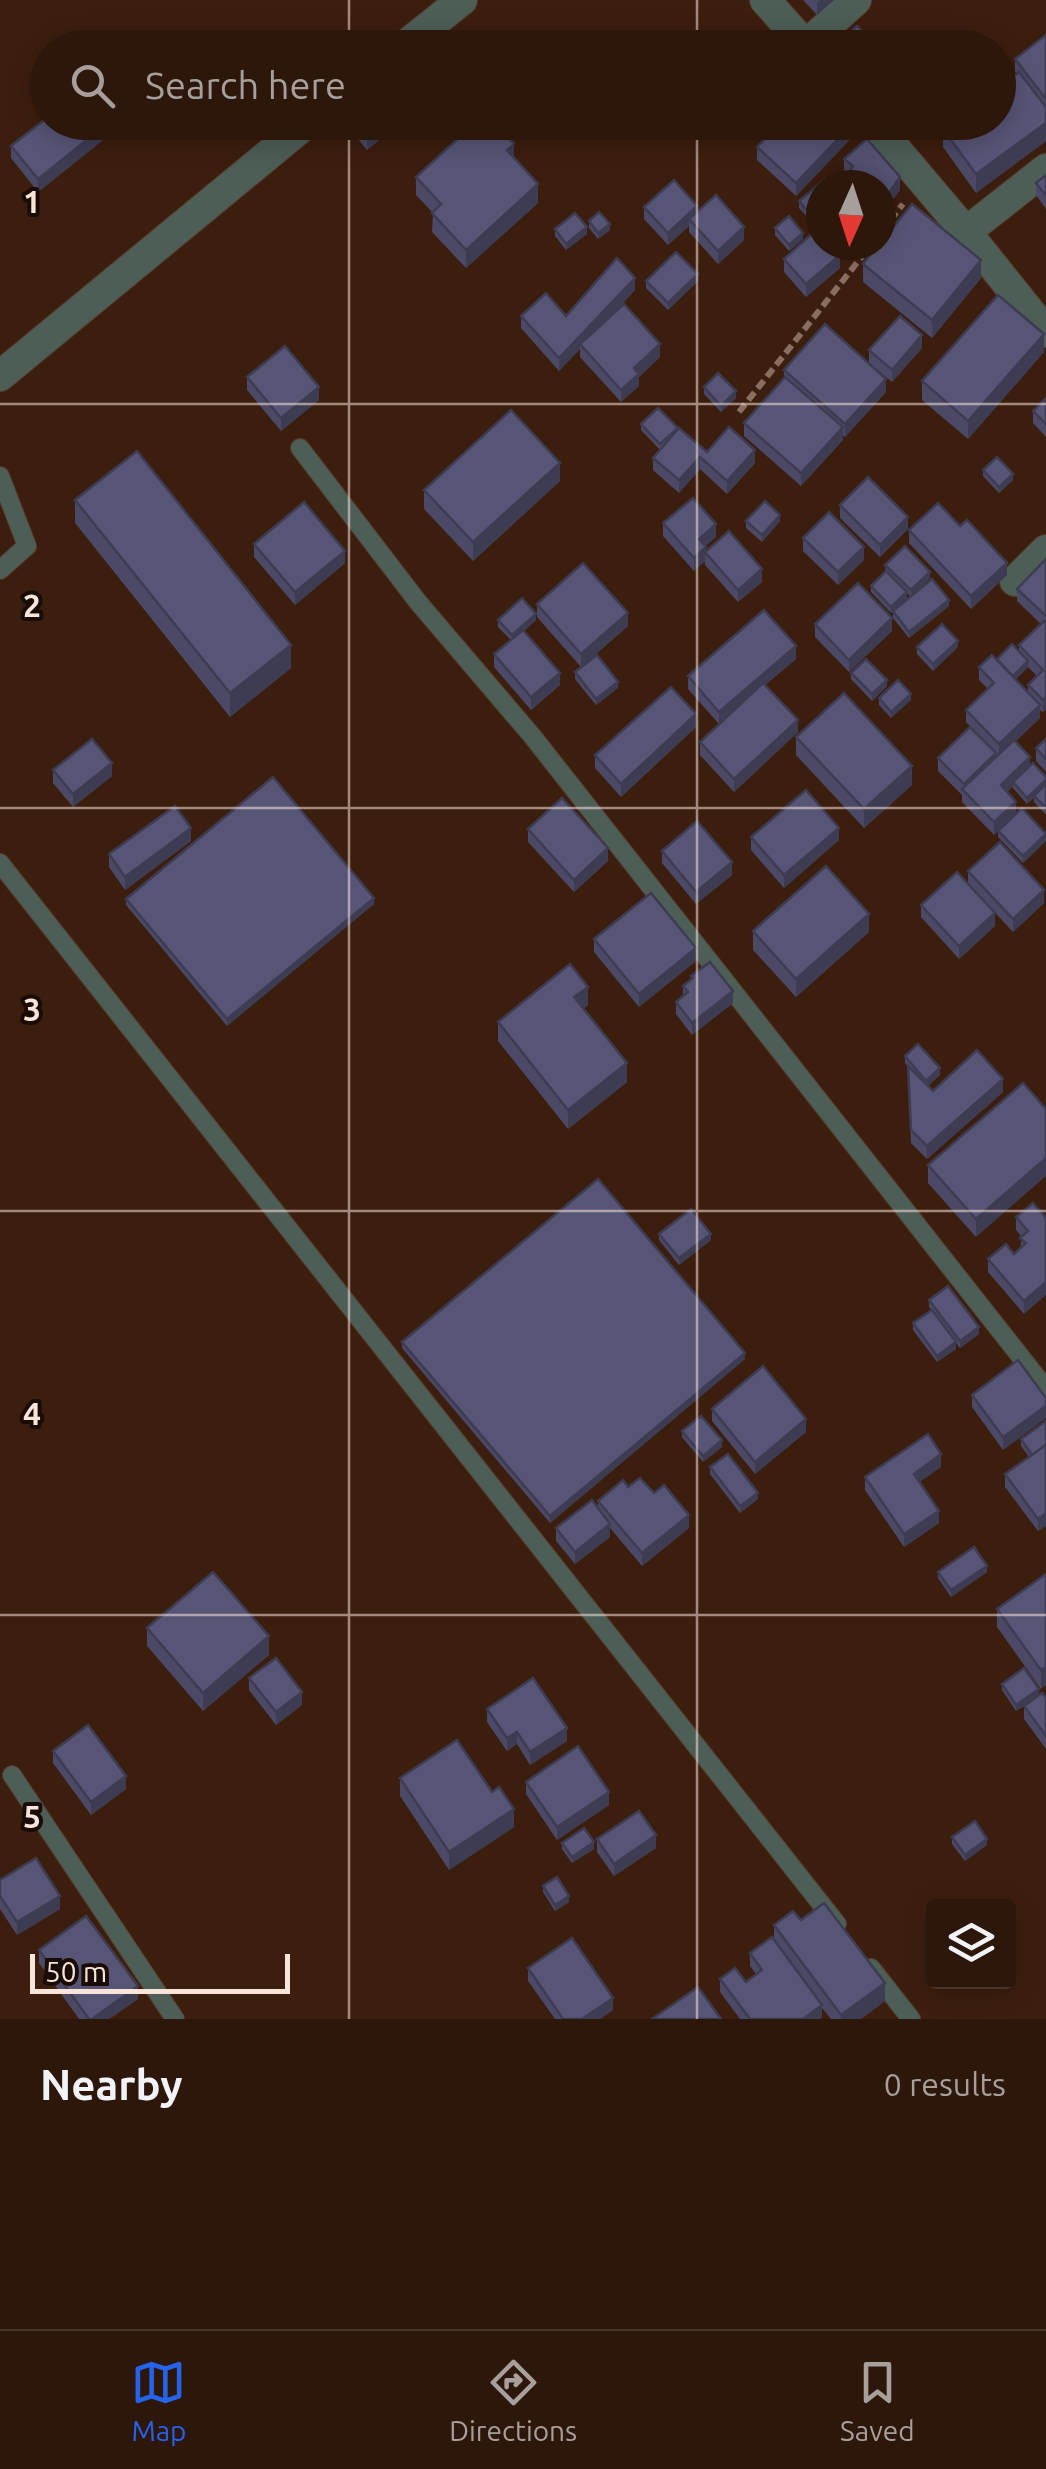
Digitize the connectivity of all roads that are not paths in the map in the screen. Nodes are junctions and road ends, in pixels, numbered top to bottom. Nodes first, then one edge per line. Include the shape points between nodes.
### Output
1 (462, 0) edge
2 (765, 0) edge
3 (856, 0) edge
4 (424, 30) edge
5 (792, 30) edge
6 (824, 30) edge
7 (286, 140) edge
8 (888, 140) edge
9 (1046, 169) edge
10 (966, 232) junction
11 (1046, 332) edge
12 (0, 376) edge
13 (300, 448) dead end
14 (0, 476) edge
15 (1046, 550) edge
16 (0, 570) edge
17 (1015, 581) dead end
18 (0, 863) edge
19 (1046, 1389) edge
20 (12, 1775) dead end
21 (850, 1941) edge
22 (862, 1956) edge
23 (175, 2019) edge
24 (911, 2019) edge

1 - 4 street
2 - 5 street
3 - 6 street
7 - 12 street
8 - 10 street
9 - 10 street
10 - 11 street
13 - 19 lane
14 - 16 lane via 27,546
15 - 17 street
18 - 21 lane
20 - 23 lane
22 - 24 lane

